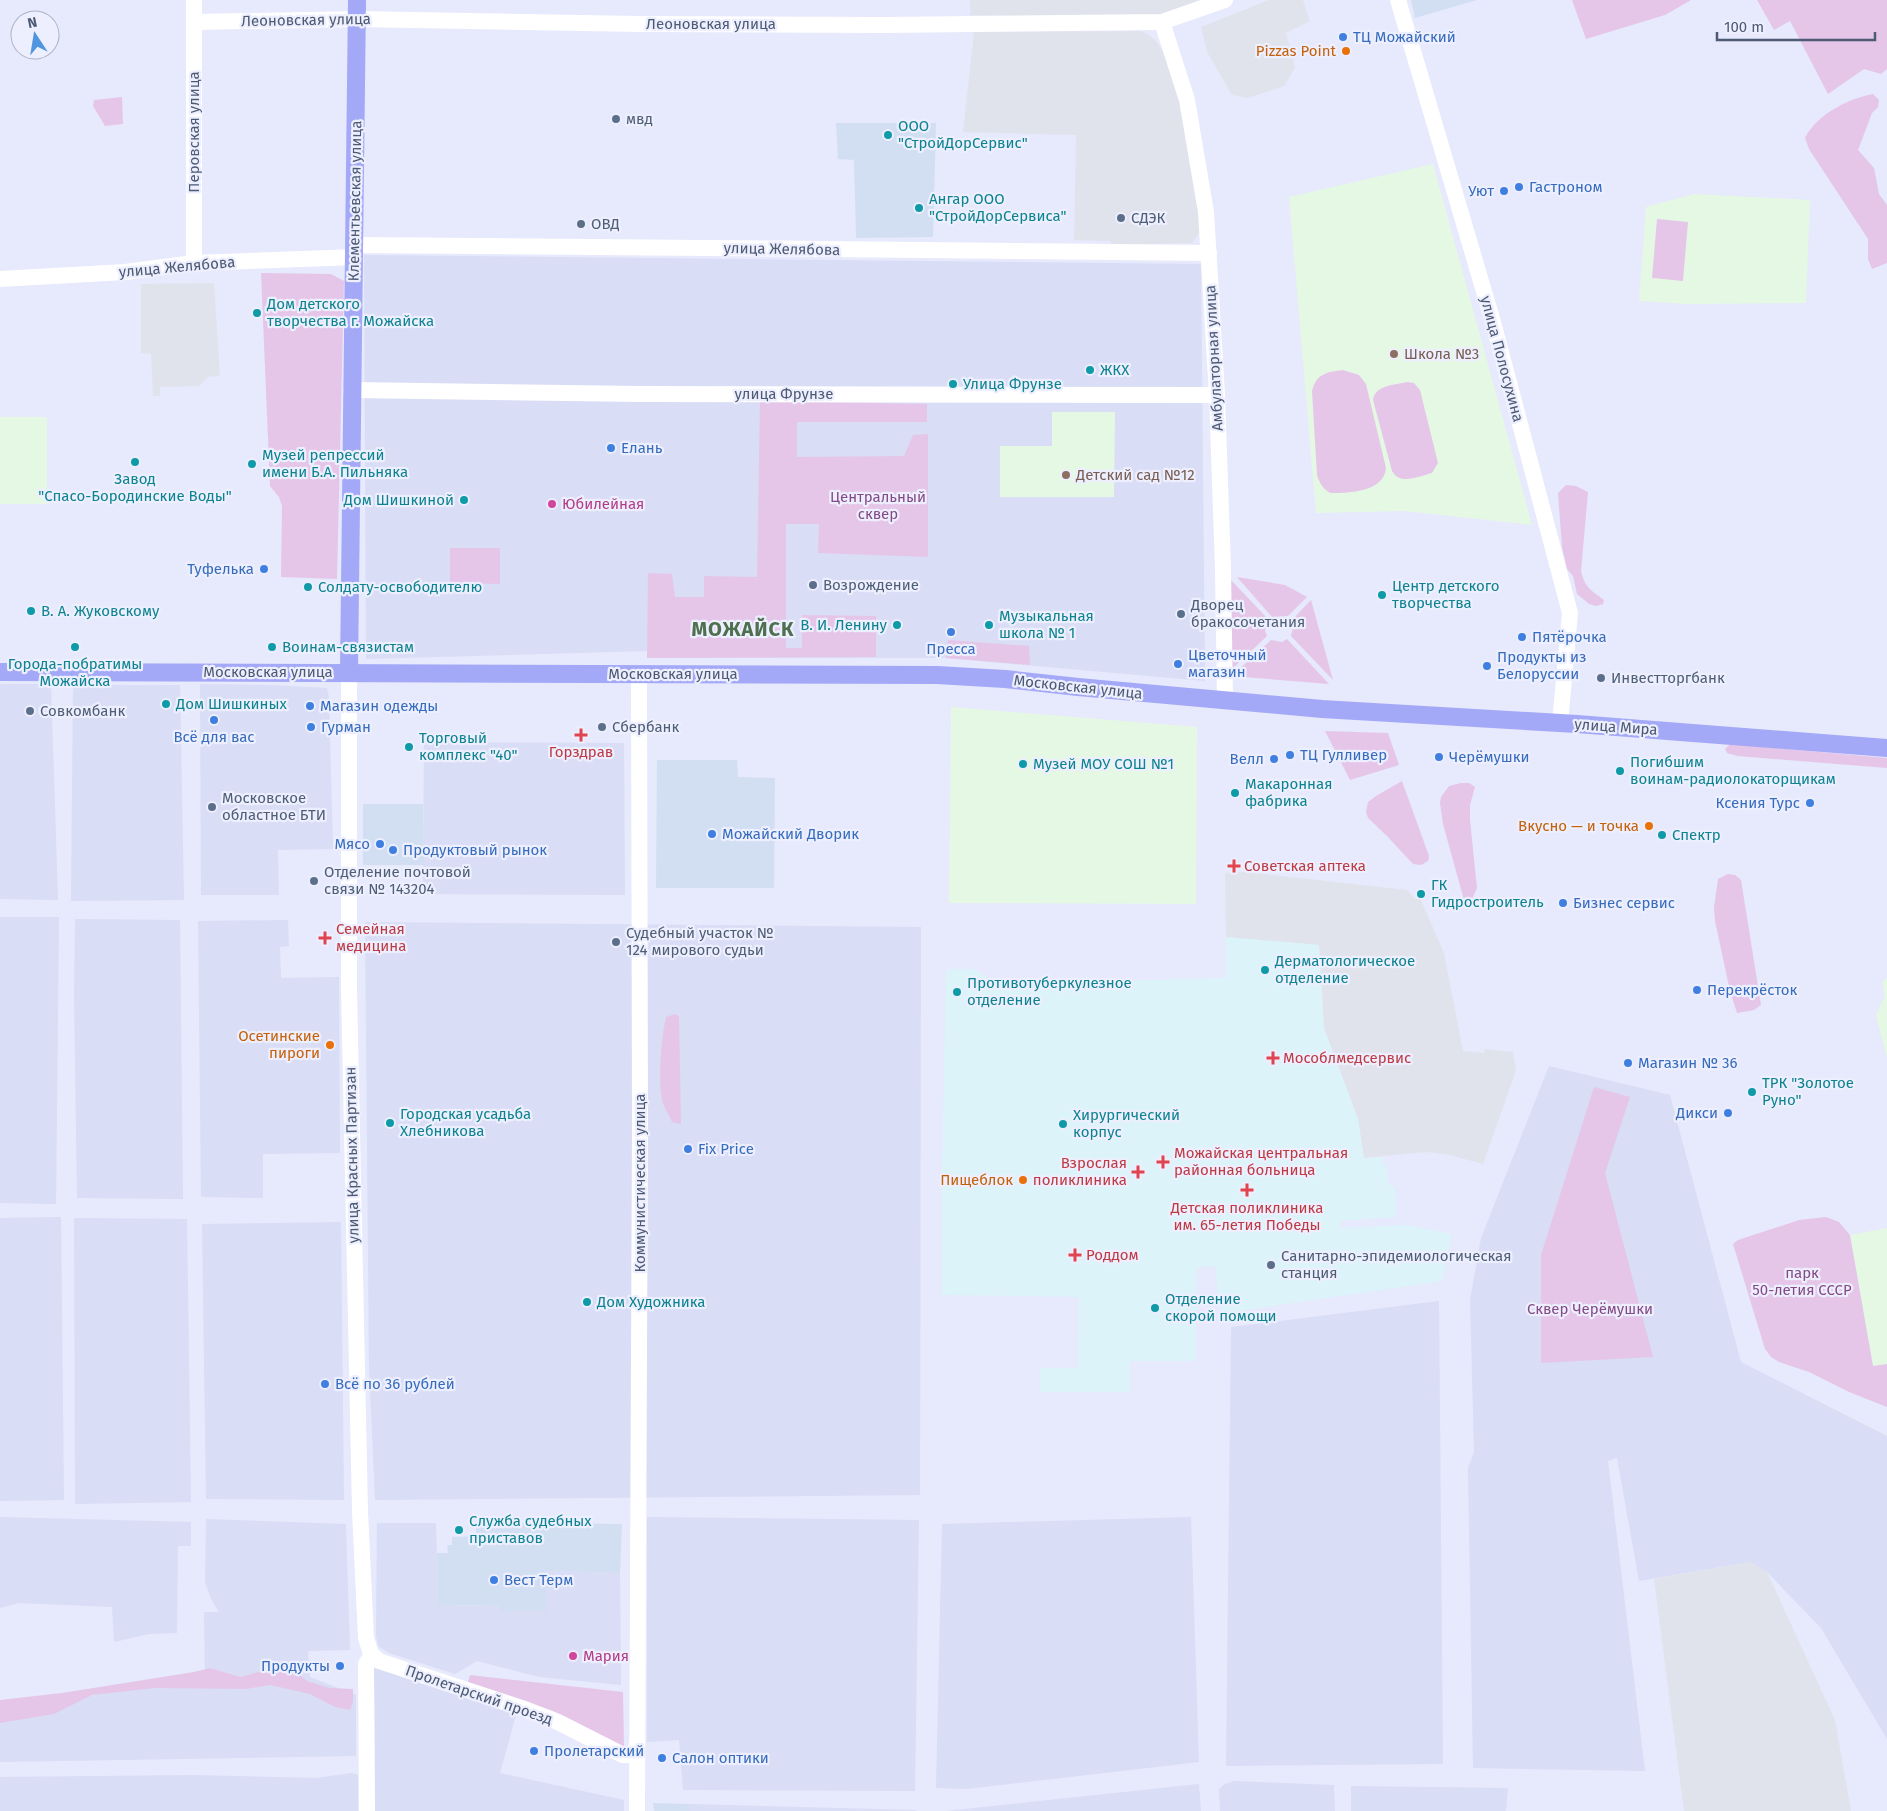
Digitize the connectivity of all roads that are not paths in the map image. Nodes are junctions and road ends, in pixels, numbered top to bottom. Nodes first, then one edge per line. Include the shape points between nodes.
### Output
1 (194, 0) edge
2 (357, 0) edge
3 (1225, 0) edge
4 (1398, 0) edge
5 (357, 19) junction
6 (194, 22) junction
7 (1162, 22) junction
8 (355, 251) junction
9 (1209, 253) junction
10 (194, 263) junction
11 (0, 279) edge
12 (351, 390) junction
13 (1217, 396) junction
14 (0, 672) edge
15 (349, 672) junction
16 (639, 675) junction
17 (1225, 701) junction
18 (1345, 710) joint
19 (1560, 723) junction
20 (1887, 748) edge
21 (370, 1661) junction
22 (638, 1744) junction
23 (602, 1746) junction
24 (636, 1790) junction
25 (367, 1811) edge
26 (636, 1811) edge

1 - 6 street, Перовская улица
2 - 5 main road, Клементьевская улица
3 - 7 street, Леоновская улица
4 - 19 street, улица Полосухина via 1493,322 1570,613
5 - 6 street, Леоновская улица
5 - 7 street, Леоновская улица via 875,25
5 - 8 main road, Клементьевская улица
6 - 10 street, Перовская улица
7 - 9 street, Амбулаторная улица via 1187,100 1206,212
8 - 9 street, улица Желябова via 530,245
8 - 10 street, улица Желябова
8 - 12 main road, Клементьевская улица
9 - 13 street, Амбулаторная улица
10 - 11 street, улица Желябова via 125,272
12 - 13 street, улица Фрунзе
12 - 15 main road, Клементьевская улица
13 - 17 street, Амбулаторная улица
14 - 15 main road, Московская улица
15 - 16 main road, Московская улица
15 - 21 street, улица Красных Партизан via 349,997 360,1501 366,1638
16 - 17 main road, Московская улица via 937,675
16 - 22 street, Коммунистическая улица
17 - 18 main road, Московская улица
18 - 19 main road, улица Мира
19 - 20 main road, улица Мира
21 - 23 street, Пролетарский проезд via 379,1661 522,1708 558,1722
21 - 25 street
22 - 23 street via 629,1756
22 - 24 street, Коммунистическая улица
23 - 24 street via 619,1762
24 - 26 street, Коммунистическая улица

